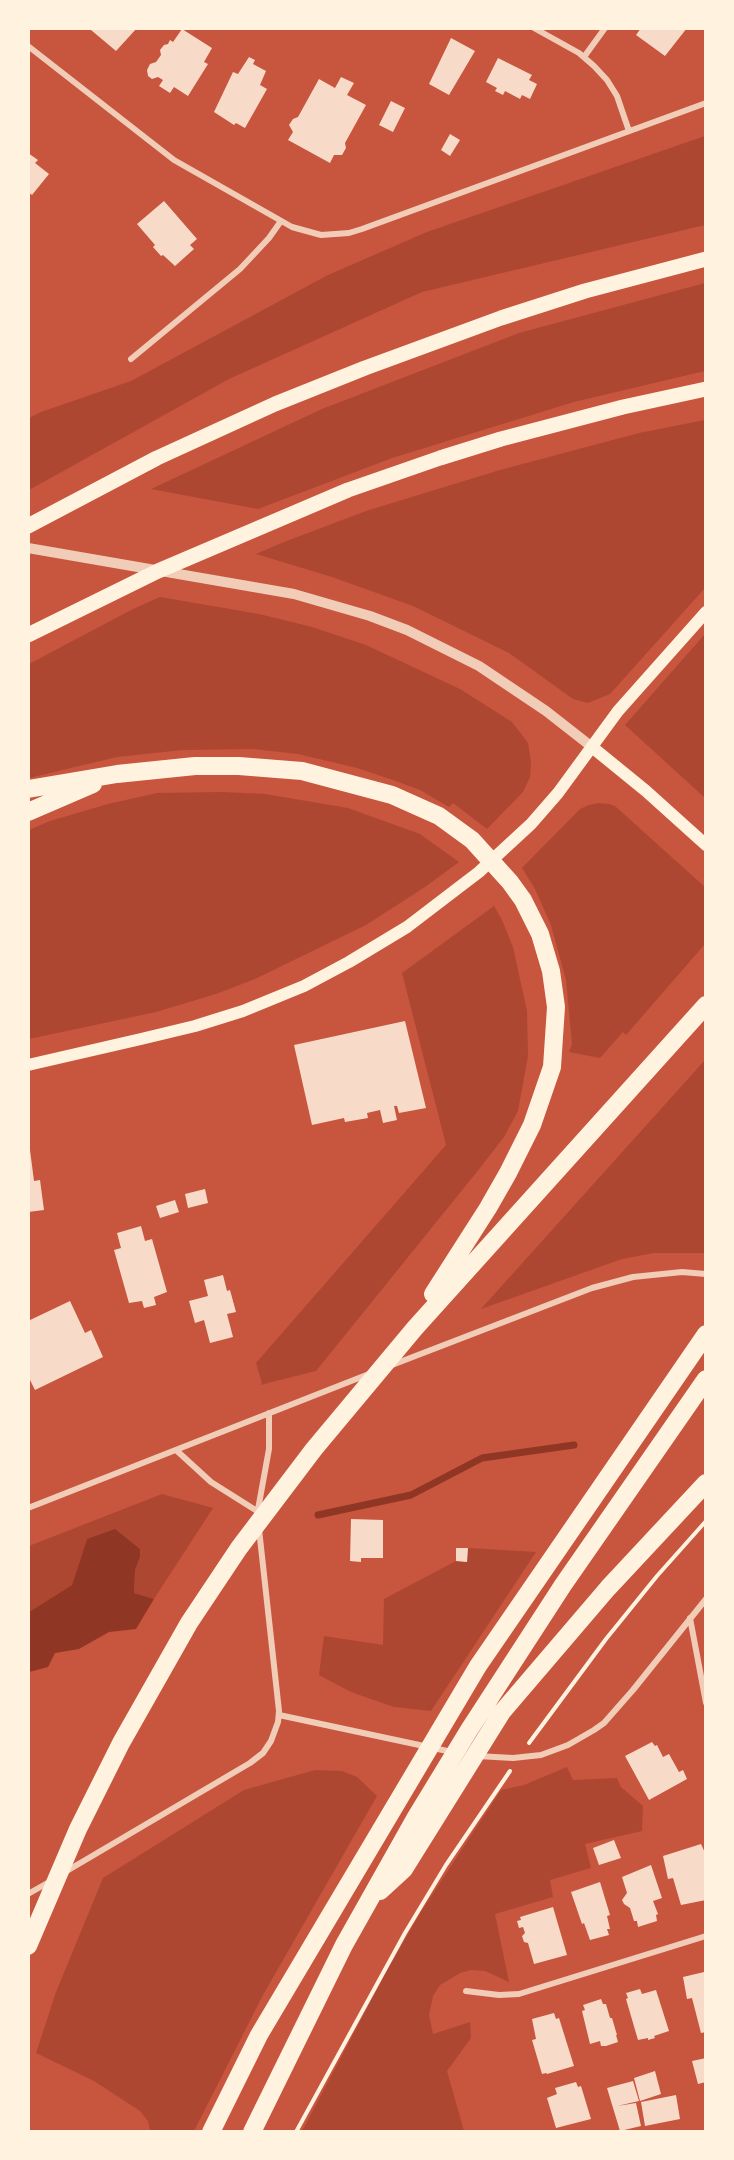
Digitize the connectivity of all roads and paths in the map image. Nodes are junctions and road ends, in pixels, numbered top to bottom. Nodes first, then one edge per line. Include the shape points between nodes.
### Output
1 (534, 28) edge
2 (605, 28) edge
3 (28, 46) edge
4 (584, 57) junction
5 (705, 103) edge
6 (629, 130) junction
7 (281, 221) junction
8 (705, 259) edge
9 (131, 359) dead end
10 (705, 389) edge
11 (28, 526) edge
12 (28, 548) edge
13 (705, 612) edge
14 (28, 635) edge
15 (592, 747) junction
16 (117, 774) junction
17 (28, 789) edge
18 (28, 812) edge
19 (705, 845) edge
20 (705, 1005) edge
21 (28, 1065) edge
22 (705, 1274) edge
23 (444, 1286) junction
24 (705, 1334) edge
25 (705, 1379) edge
26 (269, 1413) junction
27 (176, 1450) junction
28 (705, 1483) edge
29 (28, 1508) edge
30 (256, 1511) junction
31 (705, 1521) edge
32 (705, 1599) edge
33 (690, 1618) junction
34 (705, 1703) edge
35 (279, 1715) junction
36 (529, 1744) dead end
37 (510, 1770) dead end
38 (28, 1894) edge
39 (368, 1902) junction
40 (705, 1936) edge
41 (28, 1946) edge
42 (466, 1991) dead end
43 (211, 2132) edge
44 (252, 2132) edge
45 (296, 2132) edge

1 - 4 street
2 - 4 street
3 - 7 street via 174,160
4 - 6 street via 612,88
5 - 6 street
6 - 7 street via 362,229 335,235 307,232
7 - 9 street via 240,269
8 - 11 main road via 585,291 365,368 158,458
10 - 14 main road via 560,423 348,489 92,602
12 - 15 street via 274,590 370,616 479,666
13 - 15 main road
15 - 19 main road
15 - 21 main road via 531,824 479,872 407,927 349,962 280,996 214,1020
16 - 17 highway
16 - 18 highway
16 - 23 highway via 239,766 302,771 392,795 439,816 480,848 523,900 540,934 551,970 556,1007 552,1067 532,1125
20 - 23 highway
22 - 26 street via 633,1277 592,1288
23 - 41 highway via 239,1548 172,1652 91,1801
24 - 43 highway via 478,1666 259,2035
25 - 39 highway via 469,1730
26 - 27 street
26 - 30 street via 266,1468
27 - 29 street
27 - 30 street via 210,1482
28 - 39 highway via 502,1712 404,1869
30 - 35 street
31 - 36 path via 606,1639
32 - 33 street
33 - 34 street
33 - 35 street via 604,1723 541,1755 466,1755
35 - 38 street via 271,1742 254,1760
37 - 45 path via 410,1925
39 - 44 highway
40 - 42 street via 519,1994

